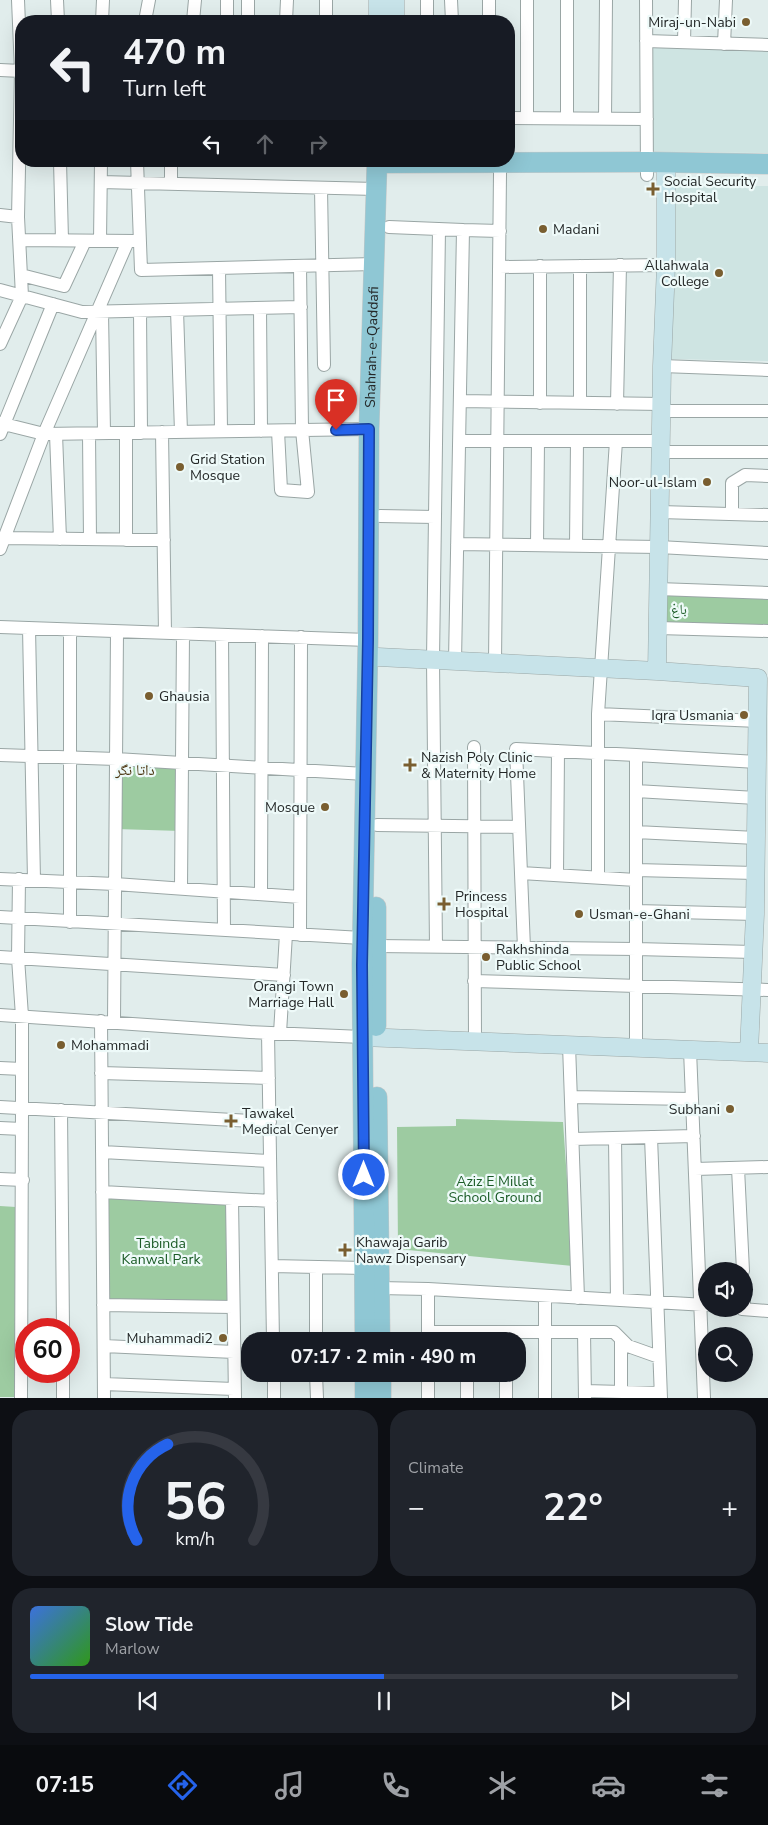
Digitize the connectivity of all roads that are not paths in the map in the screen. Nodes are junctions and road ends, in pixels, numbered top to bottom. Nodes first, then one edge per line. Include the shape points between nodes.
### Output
1 (18, 0) edge
2 (57, 0) edge
3 (103, 0) edge
4 (149, 0) edge
5 (195, 0) edge
6 (227, 0) edge
7 (248, 0) edge
8 (287, 0) edge
9 (326, 0) edge
10 (378, 0) edge
11 (395, 0) edge
12 (427, 0) edge
13 (452, 0) edge
14 (489, 0) edge
15 (527, 0) edge
16 (568, 0) edge
17 (606, 0) edge
18 (646, 0) edge
19 (684, 0) edge
20 (726, 0) edge
21 (19, 15) edge
22 (58, 15) edge
23 (102, 15) edge
24 (146, 15) edge
25 (194, 15) edge
26 (227, 15) edge
27 (248, 15) edge
28 (286, 15) edge
29 (326, 15) edge
30 (378, 15) edge
31 (395, 15) edge
32 (427, 15) edge
33 (452, 15) edge
34 (489, 15) edge
35 (646, 41) junction
36 (684, 42) junction
37 (724, 44) junction
38 (768, 45) edge
39 (0, 70) edge
40 (15, 71) edge
41 (515, 118) edge
42 (527, 118) junction
43 (567, 118) junction
44 (605, 119) junction
45 (646, 119) junction
46 (768, 164) edge
47 (515, 166) edge
48 (19, 167) edge
49 (60, 167) edge
50 (101, 167) edge
51 (137, 167) edge
52 (171, 167) edge
53 (455, 167) edge
54 (491, 167) edge
55 (656, 168) junction
56 (382, 169) edge
57 (768, 176) edge
58 (101, 182) junction
59 (138, 183) junction
60 (171, 184) junction
61 (321, 188) junction
62 (0, 215) edge
63 (18, 217) junction
64 (389, 227) junction
65 (439, 229) junction
66 (463, 230) junction
67 (500, 231) junction
68 (20, 240) junction
69 (62, 240) junction
70 (85, 241) junction
71 (100, 241) junction
72 (134, 241) junction
73 (374, 264) junction
74 (620, 265) junction
75 (666, 265) junction
76 (300, 266) junction
77 (322, 266) junction
78 (540, 266) junction
79 (580, 266) junction
80 (499, 267) junction
81 (219, 268) junction
82 (21, 275) junction
83 (0, 290) edge
84 (22, 296) junction
85 (54, 304) junction
86 (300, 306) junction
87 (220, 308) junction
88 (260, 308) junction
89 (177, 310) junction
90 (140, 311) junction
91 (100, 312) junction
92 (0, 344) edge
93 (324, 365) dead end
94 (662, 366) junction
95 (768, 370) edge
96 (460, 401) junction
97 (498, 402) junction
98 (540, 403) junction
99 (580, 403) junction
100 (617, 404) junction
101 (662, 408) junction
102 (768, 411) edge
103 (1, 427) edge
104 (369, 429) junction
105 (278, 430) junction
106 (302, 430) junction
107 (221, 431) junction
108 (261, 431) junction
109 (162, 432) junction
110 (181, 432) junction
111 (126, 433) junction
112 (141, 433) junction
113 (50, 434) junction
114 (89, 434) junction
115 (104, 434) junction
116 (498, 440) junction
117 (460, 441) junction
118 (538, 441) junction
119 (577, 441) junction
120 (616, 441) junction
121 (661, 446) junction
122 (768, 452) edge
123 (768, 476) edge
124 (660, 512) junction
125 (732, 514) junction
126 (768, 515) edge
127 (380, 516) junction
128 (435, 517) junction
129 (60, 539) junction
130 (90, 539) junction
131 (126, 540) junction
132 (164, 540) junction
133 (2, 544) edge
134 (457, 544) junction
135 (496, 545) junction
136 (537, 545) junction
137 (576, 546) junction
138 (609, 546) junction
139 (659, 547) junction
140 (768, 553) edge
141 (658, 589) junction
142 (768, 593) edge
143 (0, 627) edge
144 (29, 628) junction
145 (658, 628) junction
146 (70, 630) junction
147 (117, 632) junction
148 (768, 632) edge
149 (165, 633) junction
150 (182, 634) junction
151 (222, 635) junction
152 (262, 636) junction
153 (301, 638) junction
154 (373, 648) junction
155 (433, 660) junction
156 (455, 661) junction
157 (495, 663) junction
158 (601, 668) junction
159 (657, 671) junction
160 (763, 678) edge
161 (598, 714) junction
162 (758, 721) junction
163 (474, 747) dead end
164 (558, 751) junction
165 (597, 753) junction
166 (636, 755) junction
167 (0, 756) edge
168 (32, 756) junction
169 (70, 758) junction
170 (116, 759) junction
171 (757, 762) junction
172 (182, 763) junction
173 (223, 765) junction
174 (262, 768) junction
175 (302, 770) junction
176 (365, 774) junction
177 (636, 791) junction
178 (760, 808) edge
179 (377, 825) junction
180 (434, 826) junction
181 (474, 827) junction
182 (519, 827) junction
183 (636, 832) junction
184 (756, 838) junction
185 (521, 873) junction
186 (755, 873) junction
187 (557, 875) junction
188 (636, 875) junction
189 (598, 878) junction
190 (0, 879) edge
191 (19, 879) junction
192 (34, 880) junction
193 (70, 882) junction
194 (115, 884) junction
195 (181, 888) junction
196 (224, 891) junction
197 (261, 894) junction
198 (300, 896) junction
199 (636, 911) junction
200 (755, 914) junction
201 (0, 917) edge
202 (19, 918) junction
203 (70, 922) junction
204 (115, 924) junction
205 (224, 930) junction
206 (286, 934) junction
207 (300, 935) junction
208 (369, 942) junction
209 (436, 947) junction
210 (473, 947) junction
211 (524, 948) junction
212 (636, 949) junction
213 (753, 952) junction
214 (0, 957) edge
215 (18, 958) junction
216 (115, 963) junction
217 (284, 975) junction
218 (474, 981) junction
219 (636, 986) junction
220 (760, 990) edge
221 (0, 1015) edge
222 (22, 1016) junction
223 (101, 1022) junction
224 (114, 1022) junction
225 (274, 1033) junction
226 (369, 1038) junction
227 (475, 1042) junction
228 (569, 1045) junction
229 (636, 1048) junction
230 (690, 1050) junction
231 (749, 1052) junction
232 (768, 1053) edge
233 (0, 1068) edge
234 (22, 1069) junction
235 (101, 1073) junction
236 (269, 1078) junction
237 (571, 1097) junction
238 (692, 1098) junction
239 (0, 1107) edge
240 (22, 1108) junction
241 (61, 1110) junction
242 (101, 1113) junction
243 (270, 1122) junction
244 (0, 1128) edge
245 (22, 1129) junction
246 (694, 1136) junction
247 (651, 1137) junction
248 (573, 1138) junction
249 (615, 1138) junction
250 (102, 1152) junction
251 (270, 1161) junction
252 (768, 1167) edge
253 (738, 1168) junction
254 (695, 1169) junction
255 (0, 1178) edge
256 (22, 1180) junction
257 (102, 1192) junction
258 (232, 1199) junction
259 (271, 1201) junction
260 (701, 1262) edge
261 (742, 1262) edge
262 (272, 1266) junction
263 (316, 1267) junction
264 (364, 1268) junction
265 (380, 1288) junction
266 (428, 1289) junction
267 (545, 1296) junction
268 (578, 1298) junction
269 (617, 1300) junction
270 (658, 1302) junction
271 (103, 1305) junction
272 (698, 1305) edge
273 (233, 1307) junction
274 (753, 1308) edge
275 (768, 1312) edge
276 (704, 1317) edge
277 (63, 1318) edge
278 (273, 1332) edge
279 (316, 1332) edge
280 (365, 1332) edge
281 (380, 1332) edge
282 (428, 1332) edge
283 (545, 1332) junction
284 (584, 1332) junction
285 (526, 1334) edge
286 (622, 1339) junction
287 (104, 1346) junction
288 (234, 1352) junction
289 (659, 1356) junction
290 (274, 1382) edge
291 (316, 1382) edge
292 (365, 1382) edge
293 (381, 1382) edge
294 (428, 1382) edge
295 (467, 1382) edge
296 (506, 1382) edge
297 (63, 1383) edge
298 (104, 1384) junction
299 (234, 1393) edge
300 (584, 1394) edge
301 (620, 1395) edge
302 (661, 1395) edge
303 (21, 1398) edge
304 (63, 1398) edge
305 (104, 1398) edge
306 (274, 1398) edge
307 (317, 1398) edge
308 (365, 1398) edge
309 (381, 1398) edge
310 (428, 1398) edge
311 (467, 1398) edge
312 (506, 1398) edge
313 (545, 1398) edge
314 (704, 1398) edge

1 - 21 street
2 - 22 street
3 - 23 street
4 - 24 street
5 - 25 street
6 - 26 street
7 - 27 street
8 - 28 street
9 - 29 street
10 - 30 street
11 - 31 street
12 - 32 street
13 - 33 street
14 - 34 street
15 - 42 street
16 - 43 street
17 - 44 street
18 - 35 street
19 - 36 street
20 - 37 street
35 - 36 street
35 - 45 street
36 - 37 street
37 - 38 street
39 - 40 street
41 - 42 street
42 - 43 street
43 - 44 street
44 - 45 street
45 - 55 street
46 - 55 main road
47 - 55 main road
48 - 63 street
49 - 69 street
50 - 58 street
51 - 59 street
52 - 60 street
53 - 56 main road
54 - 67 street
55 - 57 main road
55 - 75 street
56 - 61 street
56 - 64 main road, Shahrah-e-Qaddafi
56 - 73 main road, Shahrah-e-Qaddafi
58 - 59 street
58 - 71 street
59 - 60 street
59 - 72 street
60 - 61 street
61 - 77 street
62 - 63 street
63 - 68 street
64 - 65 street
64 - 127 main road, Shahrah-e-Qaddafi
65 - 66 street
65 - 128 street
66 - 67 street
66 - 96 street
67 - 80 street
68 - 69 street
68 - 82 street
69 - 70 street
70 - 71 street
70 - 82 street via 64,286
71 - 72 street
72 - 81 street via 140,270
72 - 91 street
73 - 77 street
73 - 104 main road, Shahrah-e-Qaddafi
74 - 75 street
74 - 79 street
74 - 100 street
75 - 94 street
76 - 77 street
76 - 81 street
76 - 86 street
77 - 93 street
78 - 79 street
78 - 80 street
78 - 98 street
79 - 99 street
80 - 97 street
81 - 87 street
82 - 84 street
83 - 84 street
84 - 85 street
84 - 92 street
85 - 91 street via 82,312
85 - 103 street
86 - 88 street
86 - 106 street
87 - 88 street
87 - 89 street
87 - 107 street
88 - 108 street
89 - 90 street
89 - 110 street
90 - 91 street
90 - 112 street
91 - 113 street
91 - 115 street
94 - 95 street
94 - 101 street
96 - 97 street
96 - 117 street
97 - 98 street
97 - 116 street
98 - 99 street
99 - 100 street
100 - 101 street
101 - 102 street
101 - 121 street
103 - 113 street
104 - 106 street
104 - 154 main road, Shahrah-e-Qaddafi
105 - 106 street
105 - 106 street via 281,490 308,492
105 - 108 street
107 - 108 street
107 - 110 street
109 - 110 street
109 - 112 street
109 - 132 street
111 - 112 street
111 - 115 street
111 - 131 street
113 - 114 street
113 - 129 street
113 - 133 street
114 - 115 street
114 - 130 street
116 - 117 street
116 - 118 street
116 - 135 street
117 - 134 street
118 - 119 street
118 - 136 street
119 - 120 street
119 - 137 street
120 - 121 street
120 - 138 street
121 - 122 street
121 - 124 street
123 - 125 street via 745,475 732,483
124 - 125 street
124 - 139 street
125 - 126 street
127 - 128 street
127 - 154 main road, Shahrah-e-Qaddafi
128 - 155 street
129 - 130 street
129 - 133 street
130 - 131 street
131 - 132 street
132 - 149 street
134 - 135 street
134 - 156 street
135 - 136 street
135 - 157 street
136 - 137 street
137 - 138 street
138 - 139 street
138 - 158 street
139 - 140 street
139 - 141 street
141 - 142 street
141 - 145 street
143 - 144 street
144 - 146 street
144 - 168 street
145 - 148 street
145 - 159 street
146 - 147 street
146 - 169 street
147 - 149 street
147 - 170 street
149 - 150 street
150 - 151 street
150 - 172 street
151 - 152 street
151 - 173 street
152 - 153 street
152 - 174 street
153 - 154 street
153 - 175 street
154 - 155 street
154 - 176 main road, Shahrah-e-Qaddafi
154 - 179 main road, Shahrah-e-Qaddafi
155 - 156 street
155 - 180 street
156 - 157 street
157 - 158 street
158 - 159 street
158 - 161 street
159 - 160 street
160 - 162 street
161 - 162 street
161 - 165 street
162 - 171 street
163 - 181 street
164 - 165 street
164 - 182 street via 516,749
164 - 187 street
165 - 166 street
165 - 189 street
166 - 171 street
166 - 177 street
167 - 168 street
168 - 169 street
168 - 192 street
169 - 170 street
169 - 193 street
170 - 172 street
170 - 194 street
171 - 178 street
172 - 173 street
172 - 195 street
173 - 174 street
173 - 196 street
174 - 175 street
174 - 197 street
175 - 176 street
175 - 198 street
176 - 208 main road, Shahrah-e-Qaddafi
177 - 178 street
177 - 183 street
178 - 184 street
179 - 180 street
179 - 208 main road, Shahrah-e-Qaddafi
180 - 181 street
180 - 209 street
181 - 182 street
181 - 210 street
182 - 185 street
183 - 184 street
183 - 188 street
184 - 186 street
185 - 187 street
185 - 211 street
186 - 188 street
186 - 200 street
187 - 189 street
188 - 189 street
188 - 199 street
190 - 191 street
191 - 192 street
191 - 202 street
192 - 193 street
193 - 194 street
193 - 203 street
194 - 195 street
194 - 204 street
195 - 196 street
196 - 197 street
196 - 205 street
197 - 198 street
198 - 207 street
199 - 200 street
199 - 212 street
200 - 213 street
201 - 202 street
202 - 203 street
202 - 215 street
203 - 204 street
204 - 205 street
204 - 216 street
205 - 206 street
206 - 207 street
206 - 217 street
207 - 208 street
208 - 209 street
208 - 226 main road, Shahrah-e-Qaddafi
209 - 210 street
210 - 211 street
210 - 218 street
211 - 212 street
212 - 213 street
212 - 219 street
213 - 220 street
214 - 215 street
215 - 216 street
215 - 222 street
216 - 217 street
216 - 224 street
217 - 225 street
218 - 219 street
218 - 227 street
219 - 220 street
219 - 229 street
220 - 231 street
221 - 222 street
222 - 223 street
222 - 234 street
223 - 224 street
223 - 235 street
224 - 225 street
225 - 226 street
225 - 236 street
226 - 227 street
226 - 264 main road, Shahrah-e-Qaddafi
226 - 265 main road, Shahrah-e-Qaddafi
227 - 228 street
228 - 229 street
228 - 237 street
229 - 230 street
230 - 231 street
230 - 238 street
231 - 232 street
233 - 234 street
234 - 240 street
235 - 236 street
235 - 242 street
236 - 243 street
237 - 238 street
237 - 248 street
238 - 246 street
239 - 240 street
240 - 241 street
240 - 245 street
241 - 242 street
241 - 277 street
242 - 243 street
242 - 250 street
243 - 251 street
244 - 245 street
245 - 256 street
246 - 247 street
246 - 254 street
247 - 249 street
247 - 270 street
248 - 249 street
248 - 268 street
249 - 269 street
250 - 251 street
250 - 257 street
251 - 259 street
252 - 253 street
253 - 254 street
253 - 261 street
254 - 260 street
255 - 256 street
256 - 303 street
257 - 258 street
257 - 271 street
258 - 259 street
258 - 273 street
259 - 262 street
262 - 263 street
262 - 278 street
263 - 264 street
263 - 279 street
264 - 280 main road, Shahrah-e-Qaddafi
265 - 266 street
265 - 281 main road, Shahrah-e-Qaddafi
266 - 267 street
266 - 282 street
267 - 268 street
267 - 283 street
268 - 269 street
269 - 270 street
270 - 272 street
270 - 289 street
271 - 273 street
271 - 287 street
273 - 288 street
274 - 275 street
276 - 314 street
283 - 284 street
283 - 285 street
283 - 313 street
284 - 286 street via 614,1332
284 - 300 street
286 - 289 street via 628,1346
286 - 301 street
287 - 288 street
287 - 298 street
288 - 299 street
289 - 302 street
290 - 306 street
291 - 307 street
292 - 308 main road
293 - 309 main road
294 - 310 street
295 - 311 street
296 - 312 street
297 - 304 street
298 - 299 street
298 - 305 street
300 - 301 street
301 - 302 street

